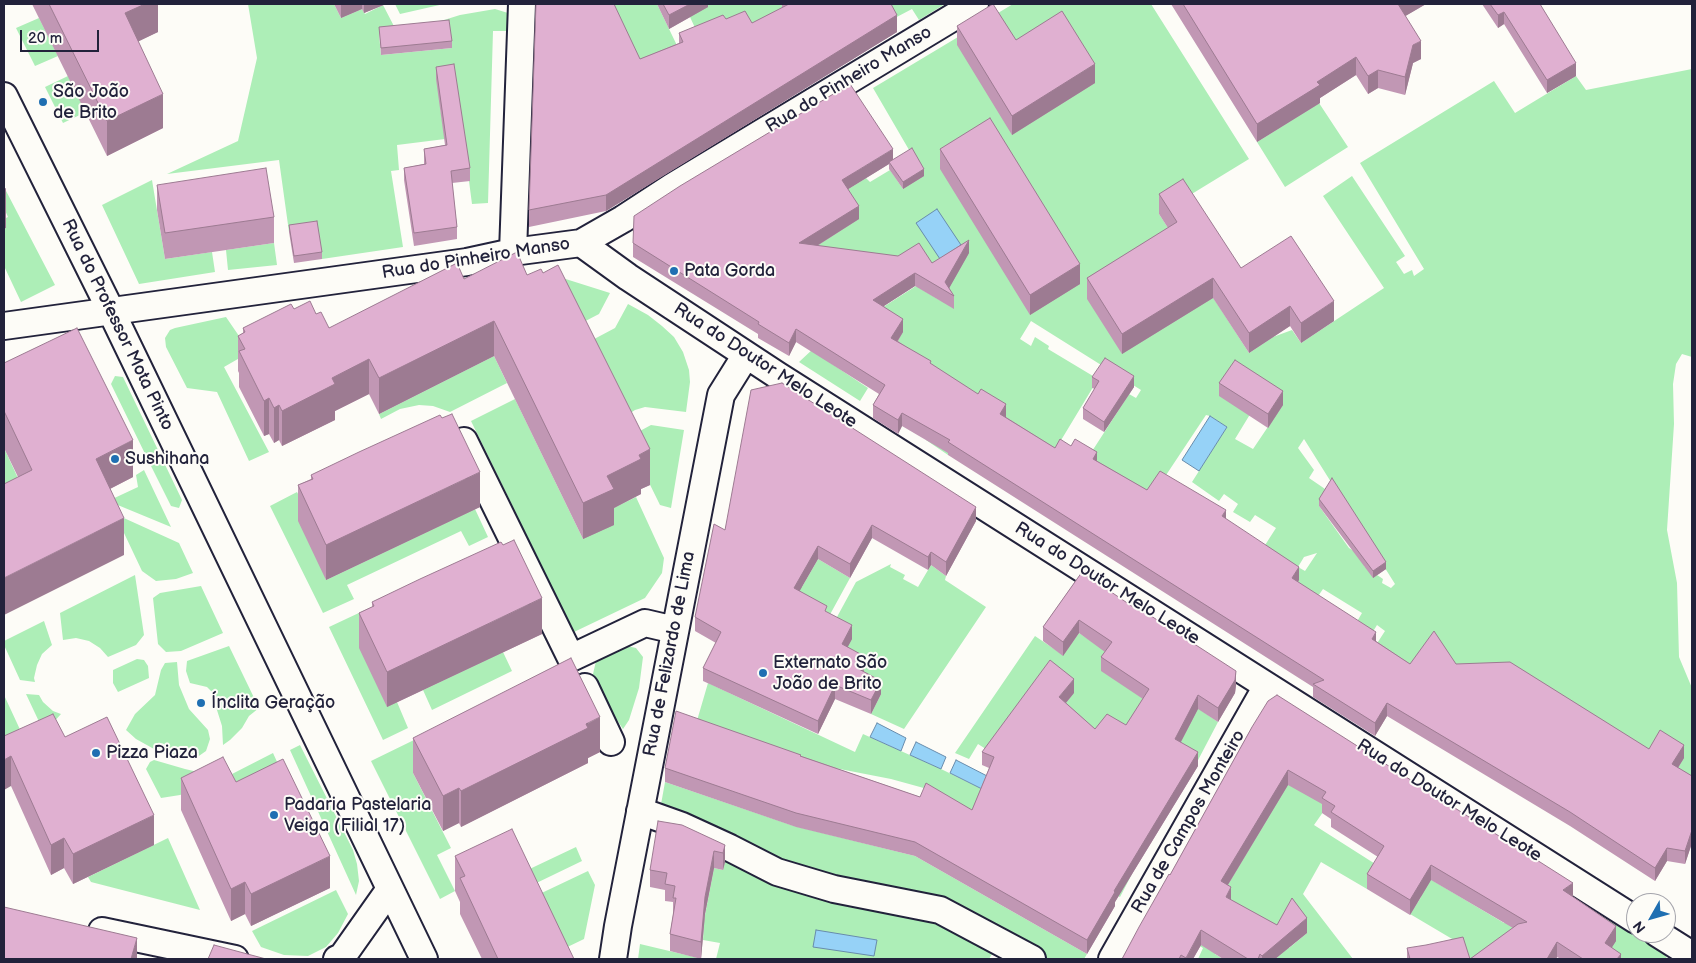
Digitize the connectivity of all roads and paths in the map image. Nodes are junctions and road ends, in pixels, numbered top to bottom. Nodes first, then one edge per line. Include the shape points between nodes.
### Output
1 (522, 4) edge
2 (975, 4) edge
3 (4, 96) edge
4 (581, 243) junction
5 (513, 252) junction
6 (111, 311) junction
7 (4, 326) edge
8 (746, 355) junction
9 (461, 434) edge
10 (675, 630) junction
11 (571, 658) junction
12 (1267, 686) junction
13 (611, 742) dead end
14 (640, 812) junction
15 (390, 889) junction
16 (1626, 914) edge
17 (80, 926) edge
18 (1673, 943) edge
19 (161, 952) edge
20 (1692, 955) edge
21 (345, 958) edge
22 (235, 959) edge
23 (424, 959) edge
24 (613, 959) edge
25 (1032, 959) edge
26 (1112, 959) edge

1 - 5 street
2 - 4 street, Rua do Pinheiro Manso
3 - 6 street, Rua do Professor Mota Pinto
4 - 5 street, Rua do Pinheiro Manso
4 - 8 street, Rua do Doutor Melo Leote
5 - 6 street, Rua do Pinheiro Manso via 467,262
6 - 7 street, Rua do Pinheiro Manso
6 - 15 street, Rua do Professor Mota Pinto
8 - 10 street, Rua de Felizardo de Lima via 721,395
8 - 12 street, Rua do Doutor Melo Leote
9 - 11 street
10 - 11 street via 644,623
10 - 14 street, Rua de Felizardo de Lima
11 - 13 street
12 - 16 street, Rua do Doutor Melo Leote
12 - 26 street, Rua de Campos Monteiro
14 - 24 street, Rua de Felizardo de Lima
14 - 25 street via 682,826 776,872 834,889 940,910
15 - 21 street
15 - 23 street, Rua do Professor Mota Pinto
17 - 19 street
18 - 20 street
19 - 22 street

